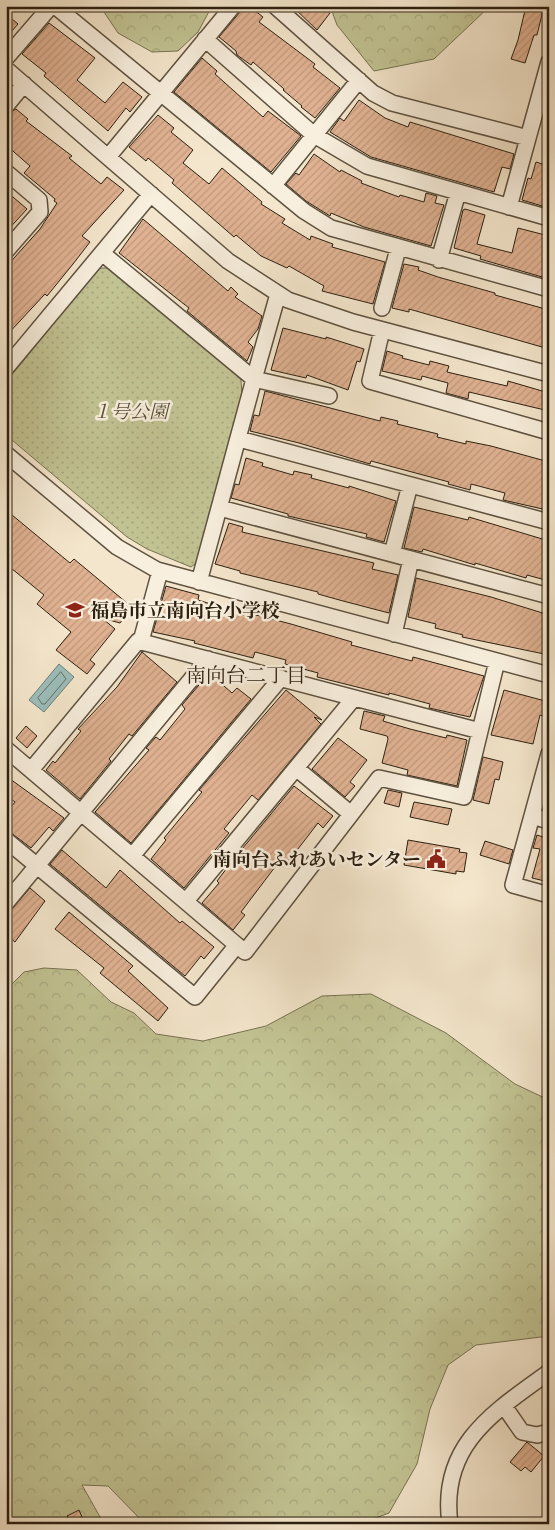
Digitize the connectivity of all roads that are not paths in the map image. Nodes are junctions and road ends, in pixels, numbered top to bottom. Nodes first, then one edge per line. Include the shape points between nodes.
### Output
1 (53, 6) edge
2 (233, 6) edge
3 (275, 6) edge
4 (205, 39) junction
5 (6, 58) edge
6 (549, 62) edge
7 (6, 69) edge
8 (359, 80) junction
9 (24, 84) junction
10 (160, 93) junction
11 (6, 106) edge
12 (314, 135) junction
13 (528, 138) junction
14 (108, 156) junction
15 (6, 172) edge
16 (273, 186) junction
17 (458, 192) junction
18 (151, 194) junction
19 (509, 207) junction
20 (549, 218) edge
21 (398, 249) junction
22 (6, 251) edge
23 (102, 253) junction
24 (439, 260) junction
25 (549, 290) edge
26 (278, 294) junction
27 (382, 308) dead end
28 (382, 330) junction
29 (9, 361) edge
30 (549, 374) edge
31 (254, 380) junction
32 (329, 396) dead end
33 (549, 432) edge
34 (239, 439) junction
35 (6, 454) edge
36 (410, 485) junction
37 (220, 508) junction
38 (549, 522) edge
39 (392, 554) junction
40 (411, 559) junction
41 (160, 571) junction
42 (199, 582) junction
43 (549, 596) edge
44 (394, 634) junction
45 (141, 641) junction
46 (208, 659) junction
47 (497, 661) junction
48 (549, 675) edge
49 (281, 678) junction
50 (354, 698) junction
51 (480, 731) junction
52 (6, 749) edge
53 (549, 754) edge
54 (296, 768) junction
55 (31, 770) junction
56 (81, 812) junction
57 (351, 814) junction
58 (532, 816) junction
59 (549, 821) edge
60 (6, 840) edge
61 (132, 856) junction
62 (36, 866) junction
63 (549, 895) edge
64 (186, 901) junction
65 (6, 903) edge
66 (237, 945) junction
67 (549, 1372) edge
68 (504, 1406) junction
69 (549, 1432) edge
70 (450, 1524) edge

1 - 5 street
1 - 10 street
2 - 4 street
3 - 8 street
4 - 10 street
4 - 12 street
6 - 13 street
7 - 9 street
8 - 12 street
8 - 13 street via 373,93 392,103
9 - 11 street
9 - 14 street
10 - 14 street
10 - 16 street
12 - 16 street
12 - 17 street via 367,166
13 - 19 street
14 - 18 street
15 - 22 street via 39,200 40,212
16 - 21 street via 331,228
17 - 19 street
17 - 24 street
18 - 23 street
18 - 26 street via 228,261
19 - 20 street
21 - 24 street
21 - 27 street
23 - 29 street
23 - 31 street
24 - 25 street
26 - 28 street via 306,307
26 - 31 street
28 - 30 street
28 - 33 street via 370,381
31 - 32 street
31 - 34 street
34 - 36 street
34 - 37 street
35 - 41 street via 117,547
36 - 38 street
36 - 39 street
37 - 39 street
37 - 42 street
39 - 40 street
40 - 43 street
40 - 44 street
41 - 42 street
41 - 45 street
42 - 44 street
44 - 47 street
45 - 46 street
45 - 55 street
46 - 49 street
46 - 56 street
47 - 48 street
47 - 51 street
49 - 50 street
49 - 61 street
50 - 51 street
50 - 54 street
51 - 57 street via 464,798 379,778
52 - 55 street
53 - 58 street
54 - 57 street
54 - 64 street
55 - 56 street
56 - 61 street
56 - 62 street
57 - 66 street via 245,952
58 - 59 street
58 - 63 street via 513,885
60 - 62 street
61 - 64 street
62 - 65 street
62 - 66 street via 195,997
64 - 66 street
67 - 68 street
68 - 69 street via 522,1432 538,1435
68 - 70 street via 476,1430 461,1453 450,1491

